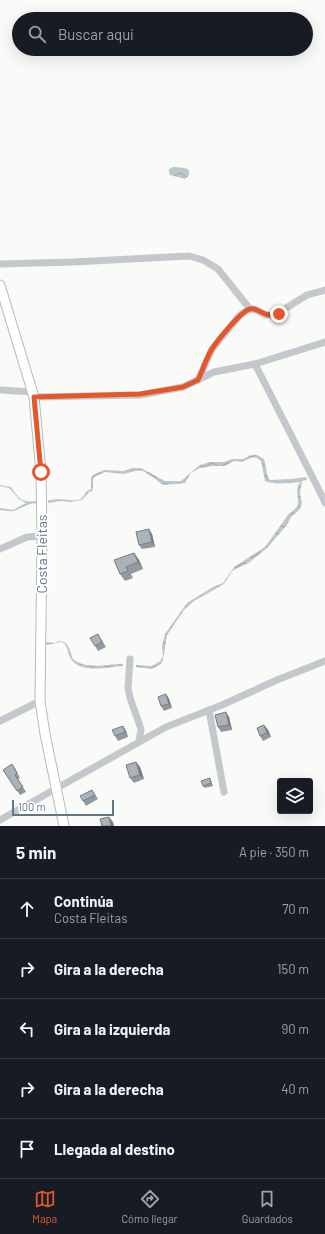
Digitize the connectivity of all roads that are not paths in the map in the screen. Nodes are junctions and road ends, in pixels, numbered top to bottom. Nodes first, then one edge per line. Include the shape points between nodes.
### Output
1 (0, 264) edge
2 (0, 285) edge
3 (325, 290) edge
4 (4, 307) edge
5 (250, 309) junction
6 (325, 342) edge
7 (256, 364) junction
8 (198, 380) junction
9 (0, 390) edge
10 (33, 394) junction
11 (325, 503) edge
12 (42, 536) junction
13 (0, 549) edge
14 (130, 659) dead end
15 (325, 662) edge
16 (40, 701) junction
17 (209, 710) junction
18 (0, 721) edge
19 (138, 741) junction
20 (56, 788) junction
21 (224, 792) dead end
22 (0, 820) edge
23 (64, 826) edge

1 - 5 street via 189,256 203,260 218,270
2 - 4 main road, Costa Fleitas
3 - 5 street via 307,295 275,315 266,315
4 - 10 main road, Costa Fleitas
5 - 8 street via 240,315 212,349
6 - 7 street
7 - 8 street via 214,372
7 - 11 street
8 - 10 street via 183,387 140,394
9 - 10 street
10 - 12 main road, Costa Fleitas via 41,472
12 - 13 street via 27,536
12 - 16 main road, Costa Fleitas
14 - 19 street via 128,688 141,730
15 - 17 street
16 - 18 street
16 - 20 main road, Costa Fleitas
17 - 19 street
17 - 21 street
19 - 20 street
20 - 22 street
20 - 23 main road, Costa Fleitas

